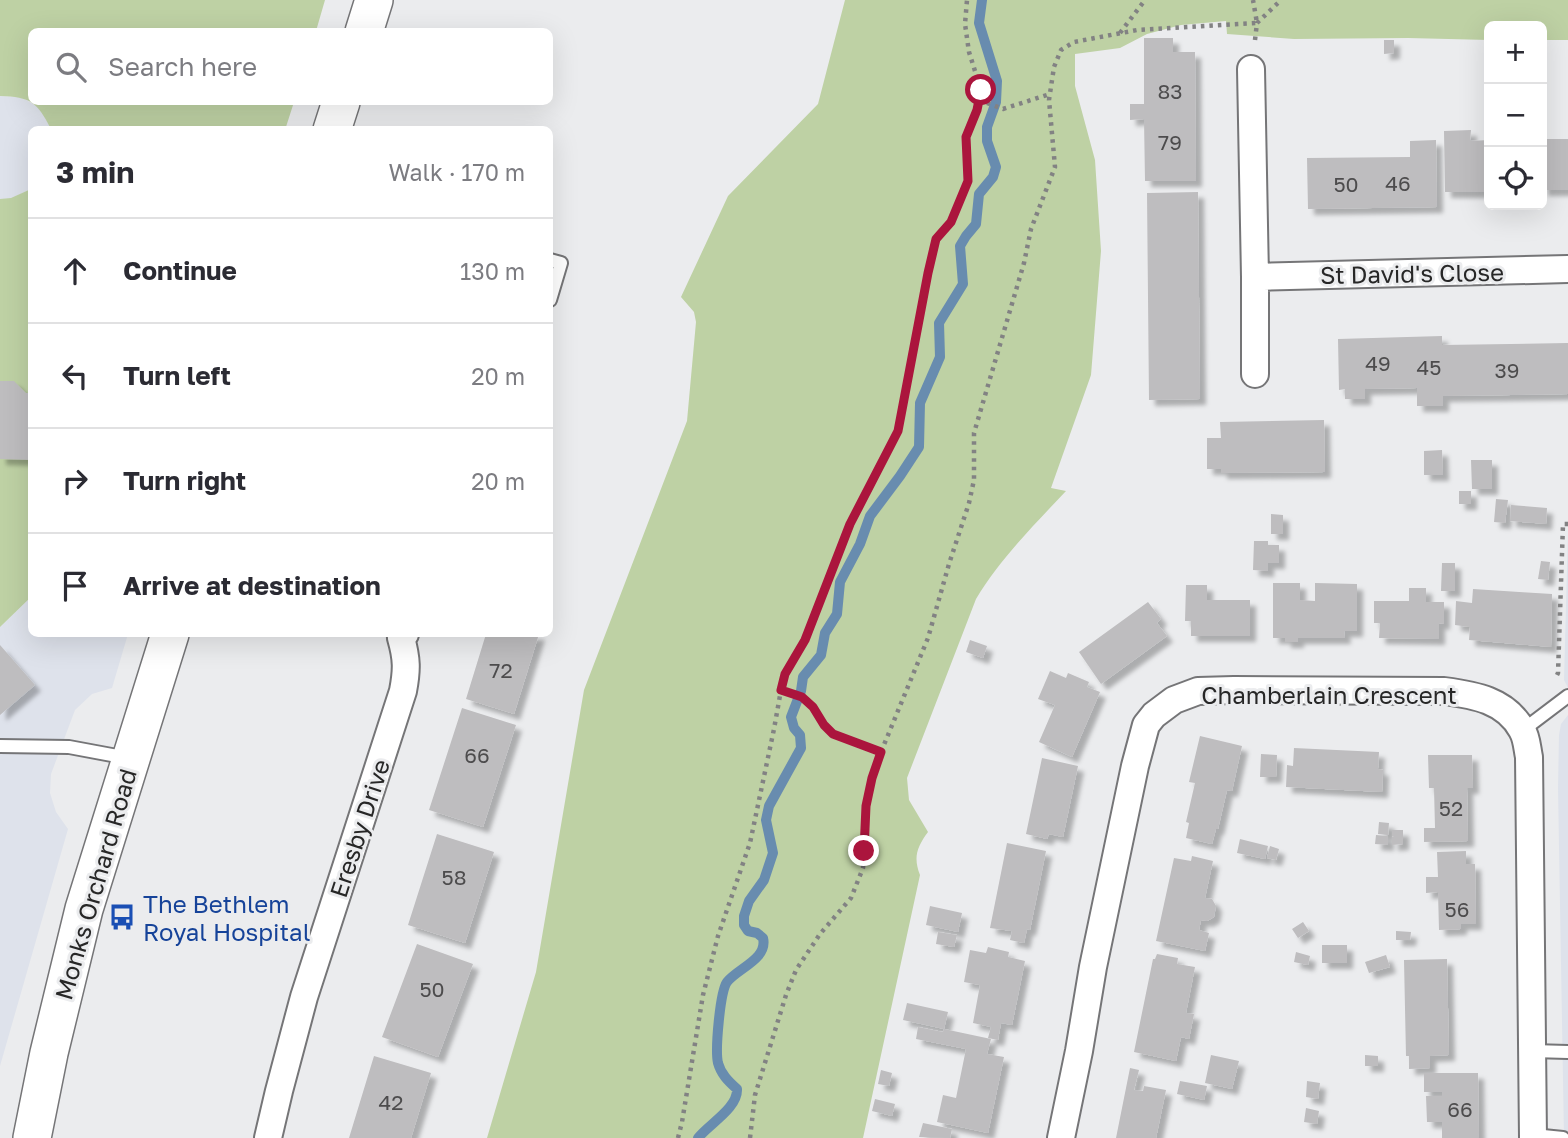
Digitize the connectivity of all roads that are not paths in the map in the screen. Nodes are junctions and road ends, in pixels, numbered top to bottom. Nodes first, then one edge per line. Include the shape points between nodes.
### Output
1 (374, 0) edge
2 (365, 28) edge
3 (1251, 69) road end
4 (340, 105) edge
5 (333, 126) edge
6 (553, 261) edge
7 (1568, 269) edge
8 (1255, 276) junction
9 (553, 290) edge
10 (1255, 374) dead end
11 (169, 637) edge
12 (401, 637) edge
13 (1568, 696) edge
14 (1523, 730) junction
15 (0, 746) edge
16 (131, 758) junction
17 (1532, 1051) junction
18 (1568, 1052) edge
19 (1533, 1137) edge
20 (32, 1138) edge
21 (268, 1138) edge
22 (1061, 1138) edge
23 (1563, 1138) edge

1 - 2 street
3 - 8 street
4 - 5 street
6 - 9 lane via 561,263
7 - 8 street, St David's Close
8 - 10 street
11 - 16 street, Monks Orchard Road
12 - 21 street, Eresby Drive via 406,657 403,691 304,997
13 - 14 lane
14 - 17 street via 1528,757
14 - 22 street, Chamberlain Crescent via 1488,700 1444,691 1213,690 1186,695 1154,715 1146,725 1137,757
15 - 16 lane via 69,747
16 - 20 street, Monks Orchard Road via 84,909
17 - 18 lane
17 - 19 street
19 - 23 lane

